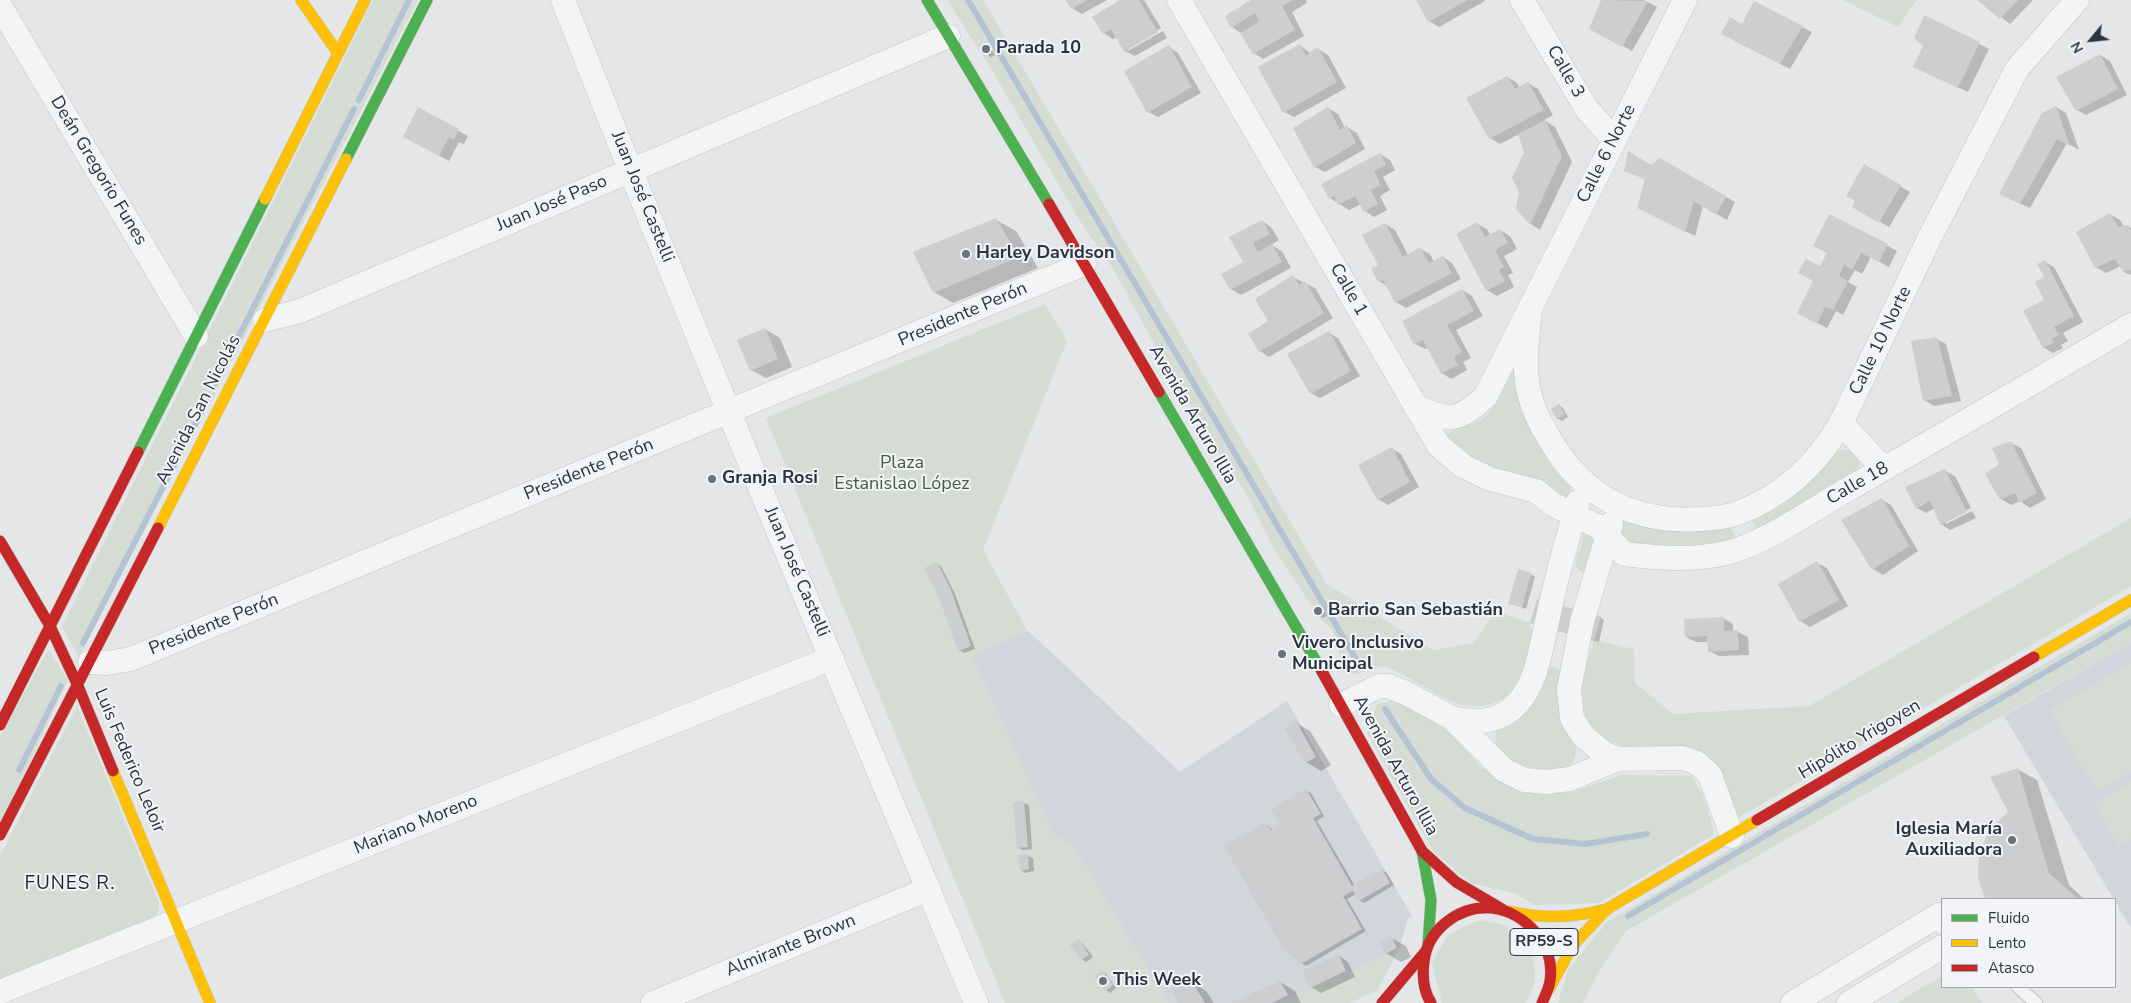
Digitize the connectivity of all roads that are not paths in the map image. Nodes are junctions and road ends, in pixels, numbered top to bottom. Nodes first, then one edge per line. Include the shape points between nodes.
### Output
1 (301, 0) edge
2 (365, 0) edge
3 (427, 0) edge
4 (564, 0) edge
5 (927, 0) edge
6 (1179, 0) edge
7 (1522, 0) edge
8 (1685, 0) edge
9 (2076, 0) edge
10 (0, 6) edge
11 (948, 36) junction
12 (338, 53) junction
13 (1614, 140) junction
14 (630, 171) junction
15 (1084, 264) junction
16 (1530, 308) junction
17 (265, 320) junction
18 (2131, 325) edge
19 (196, 336) junction
20 (1416, 406) junction
21 (729, 412) junction
22 (1841, 423) junction
23 (1884, 469) junction
24 (1583, 484) junction
25 (1617, 506) junction
26 (1737, 514) junction
27 (1574, 516) junction
28 (1607, 538) junction
29 (0, 541) edge
30 (1751, 543) junction
31 (2131, 600) edge
32 (50, 626) junction
33 (1540, 654) junction
34 (832, 658) junction
35 (90, 662) junction
36 (1574, 668) junction
37 (78, 686) junction
38 (1341, 705) junction
39 (1498, 717) junction
40 (1452, 718) junction
41 (0, 725) edge
42 (1583, 736) junction
43 (1618, 758) junction
44 (1491, 759) junction
45 (1570, 779) junction
46 (0, 834) edge
47 (1732, 836) junction
48 (1422, 851) junction
49 (929, 889) junction
50 (1607, 909) junction
51 (1505, 910) junction
52 (1941, 919) edge
53 (177, 921) junction
54 (1426, 948) junction
55 (1941, 949) edge
56 (2019, 988) edge
57 (0, 992) edge
58 (1546, 998) edge
59 (210, 1003) edge
60 (653, 1003) edge
61 (976, 1003) edge
62 (1382, 1003) edge
63 (1431, 1003) edge
64 (1793, 1003) edge
65 (1849, 1003) edge
66 (2036, 1003) edge

1 - 12 street
2 - 12 street, Avenida San Nicolás
3 - 17 street, Avenida San Nicolás
4 - 14 street, Juan José Castelli
5 - 11 street, Avenida Arturo Illia
6 - 20 street, Calle 1
7 - 13 street, Calle 3 via 1586,108
8 - 13 street, Calle 6 Norte
9 - 22 street, Calle 10 Norte via 2017,69 1929,239
10 - 19 street, Deán Gregorio Funes
11 - 14 street, Juan José Paso
11 - 15 street, Avenida Arturo Illia
12 - 19 street, Avenida San Nicolás
13 - 16 street, Calle 6 Norte
14 - 17 street, Juan José Paso via 300,311
14 - 21 street, Juan José Castelli
15 - 21 street, Presidente Perón
15 - 38 street, Avenida Arturo Illia
16 - 20 street, Calle 6 Norte via 1486,396 1472,409 1456,417 1440,417
16 - 24 street, Calle 6 Norte via 1526,354 1528,388 1551,443
17 - 35 street, Avenida San Nicolás
18 - 23 street, Calle 18
19 - 32 street, Avenida San Nicolás
20 - 27 street, Calle 1 via 1439,446 1464,466 1490,478 1536,491 1554,506
21 - 34 street, Juan José Castelli
21 - 35 street, Presidente Perón via 131,659 107,664
22 - 23 street
22 - 26 street, Calle 10 Norte via 1826,448 1809,467 1789,484
23 - 30 street, Calle 18
24 - 25 street, Calle 10 Norte
24 - 27 street
25 - 26 street, Calle 10 Norte via 1646,516 1674,519
25 - 28 street
26 - 30 street
27 - 28 street, Calle 18 via 1599,527
27 - 33 street
28 - 30 street, Calle 18 via 1624,554 1669,558 1727,553
28 - 36 street via 1582,622
29 - 32 street, Luis Federico Leloir
31 - 47 street, Hipólito Yrigoyen
32 - 37 street, Luis Federico Leloir
32 - 41 street, Avenida San Nicolás
33 - 36 street via 1550,649 1561,650
33 - 39 street via 1528,690 1515,707
34 - 49 street, Juan José Castelli
34 - 53 street, Mariano Moreno
35 - 37 street, Avenida San Nicolás
36 - 42 street via 1569,689 1572,718
37 - 46 street, Avenida San Nicolás
37 - 53 street, Luis Federico Leloir
38 - 40 street via 1379,686 1388,686
38 - 48 street, Avenida Arturo Illia
39 - 40 street via 1483,722
39 - 44 street via 1487,742
40 - 44 street
42 - 43 street via 1605,754
42 - 45 street via 1586,752 1581,767
43 - 45 street
43 - 47 street via 1683,758 1697,763 1710,775
44 - 45 street via 1524,780
47 - 50 street, Hipólito Yrigoyen
48 - 51 street, Avenida Arturo Illia via 1456,882
48 - 54 street, Avenida Arturo Illia via 1431,912
49 - 60 street, Almirante Brown
49 - 61 street, Juan José Castelli
50 - 51 street, Hipólito Yrigoyen via 1558,920
50 - 58 street, Hipólito Yrigoyen via 1573,945
51 - 54 street, RP59-S via 1480,907 1458,913 1440,926
51 - 58 street, RP59-S via 1529,923 1544,942 1551,964
52 - 64 street via 1939,916
53 - 57 street, Mariano Moreno
53 - 59 street, Luis Federico Leloir
54 - 62 street, RP59-S
54 - 63 street, Avenida Arturo Illia via 1422,975
55 - 65 street
56 - 66 lane

